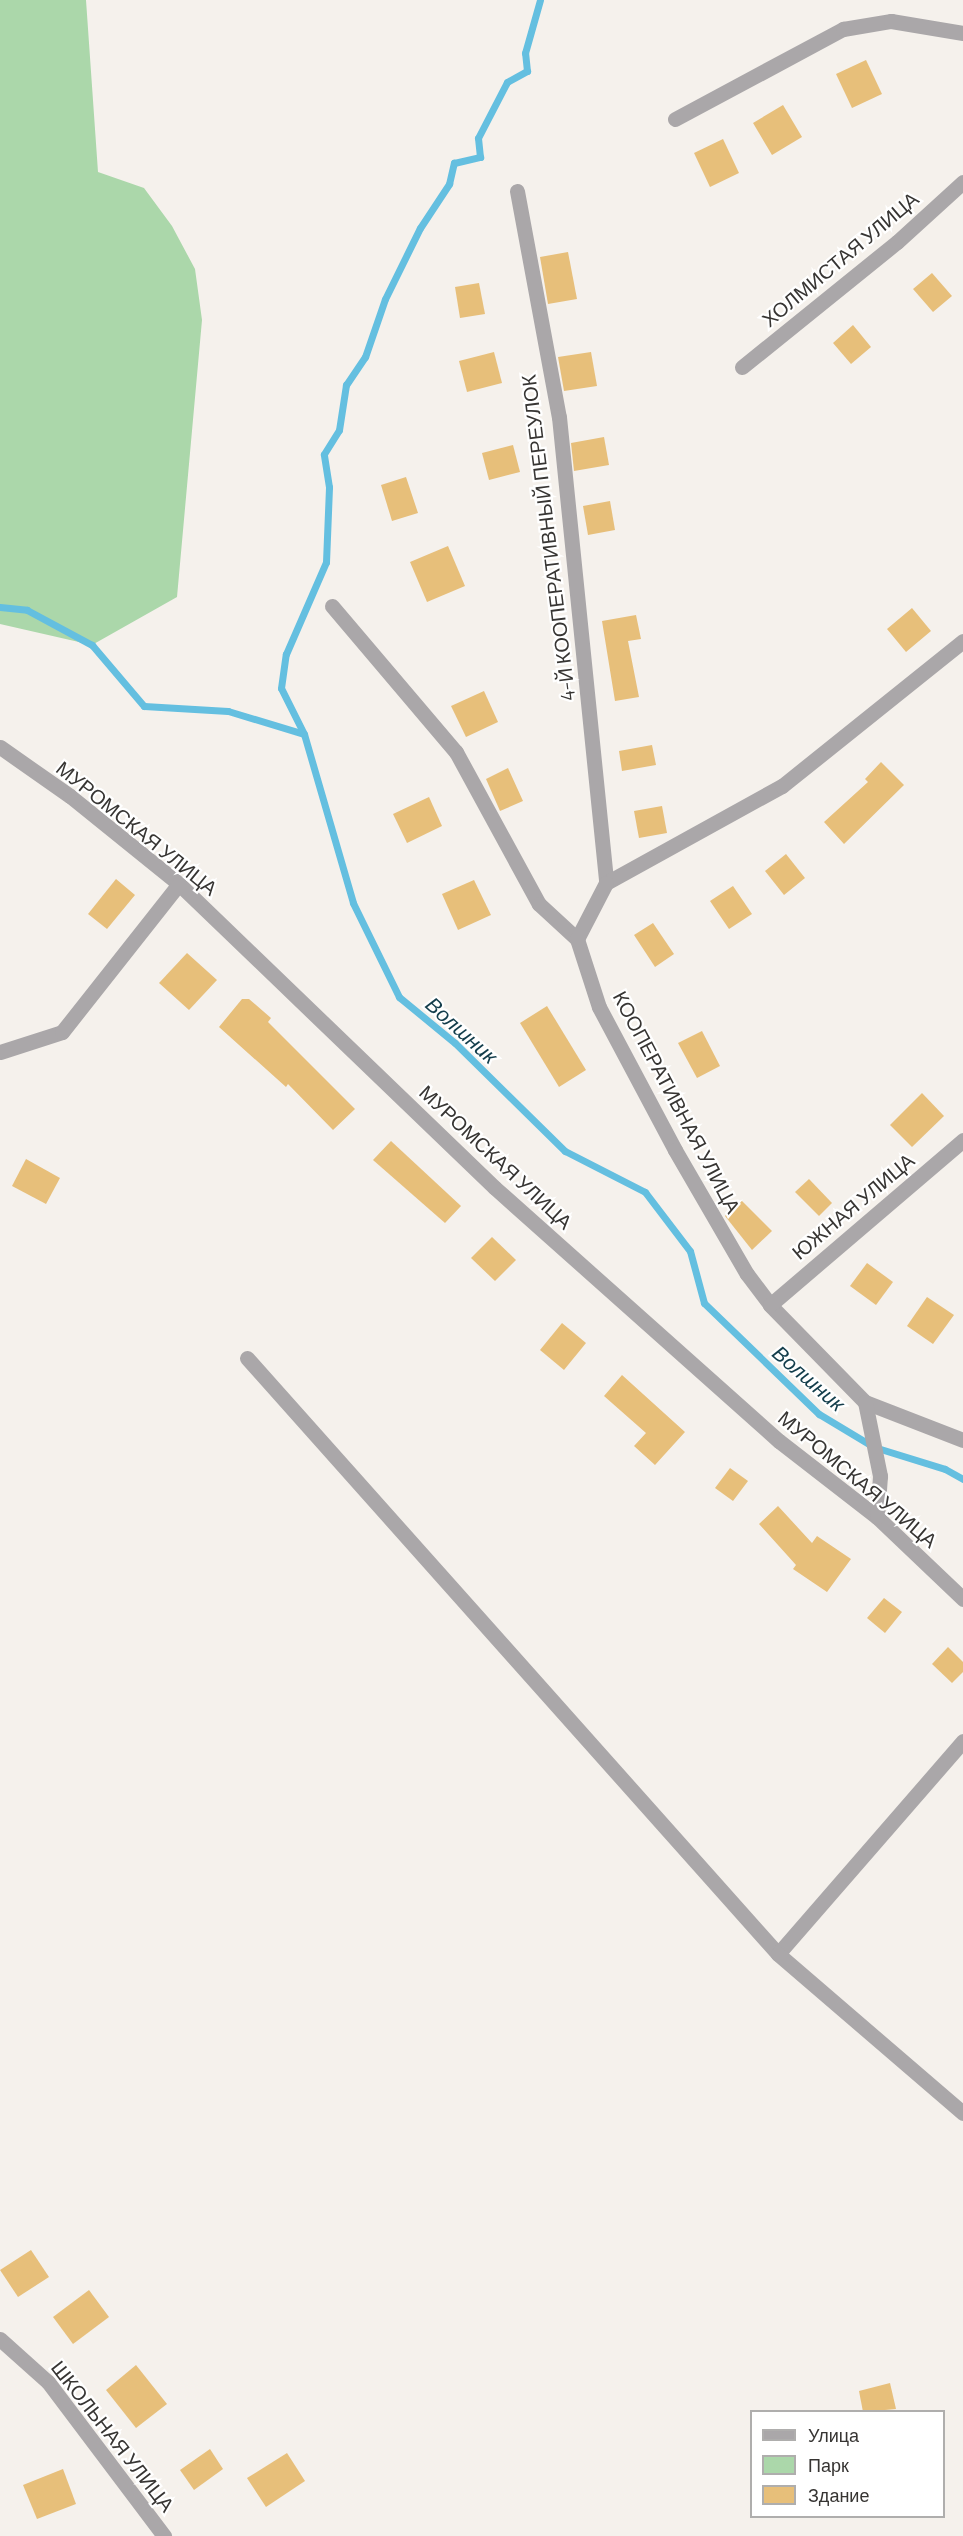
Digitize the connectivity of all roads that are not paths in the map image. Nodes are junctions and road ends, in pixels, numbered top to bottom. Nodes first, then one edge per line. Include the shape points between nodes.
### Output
1 (963, 33) edge
2 (675, 119) dead end
3 (963, 182) edge
4 (517, 191) dead end
5 (742, 367) dead end
6 (332, 606) dead end
7 (963, 641) edge
8 (0, 747) edge
9 (606, 883) junction
10 (179, 884) junction
11 (577, 939) junction
12 (0, 1052) edge
13 (963, 1140) edge
14 (770, 1305) junction
15 (247, 1358) dead end
16 (865, 1402) junction
17 (963, 1440) edge
18 (877, 1517) junction
19 (963, 1599) edge
20 (963, 1741) edge
21 (778, 1954) junction
22 (963, 2113) edge
23 (0, 2339) edge
24 (164, 2536) edge

1 - 2 street via 891,21 843,29
3 - 5 street, ХОЛМИСТАЯ УЛИЦА via 897,242
4 - 9 street, 4-Й КООПЕРАТИВНЫЙ ПЕРЕУЛОК via 559,417
6 - 11 street, КООПЕРАТИВНАЯ УЛИЦА via 456,752 539,904
7 - 9 street via 782,786
8 - 10 street, МУРОМСКАЯ УЛИЦА via 70,796
9 - 11 street
10 - 12 street via 62,1032
10 - 18 street, МУРОМСКАЯ УЛИЦА via 495,1188 780,1441
11 - 14 street, КООПЕРАТИВНАЯ УЛИЦА via 599,1007 675,1150 747,1274
13 - 14 street, ЮЖНАЯ УЛИЦА
14 - 16 street, КООПЕРАТИВНАЯ УЛИЦА
15 - 21 street
16 - 17 street, КООПЕРАТИВНАЯ УЛИЦА
16 - 18 street via 880,1476
18 - 19 street, МУРОМСКАЯ УЛИЦА
20 - 21 street
21 - 22 street
23 - 24 street, ШКОЛЬНАЯ УЛИЦА via 48,2382

